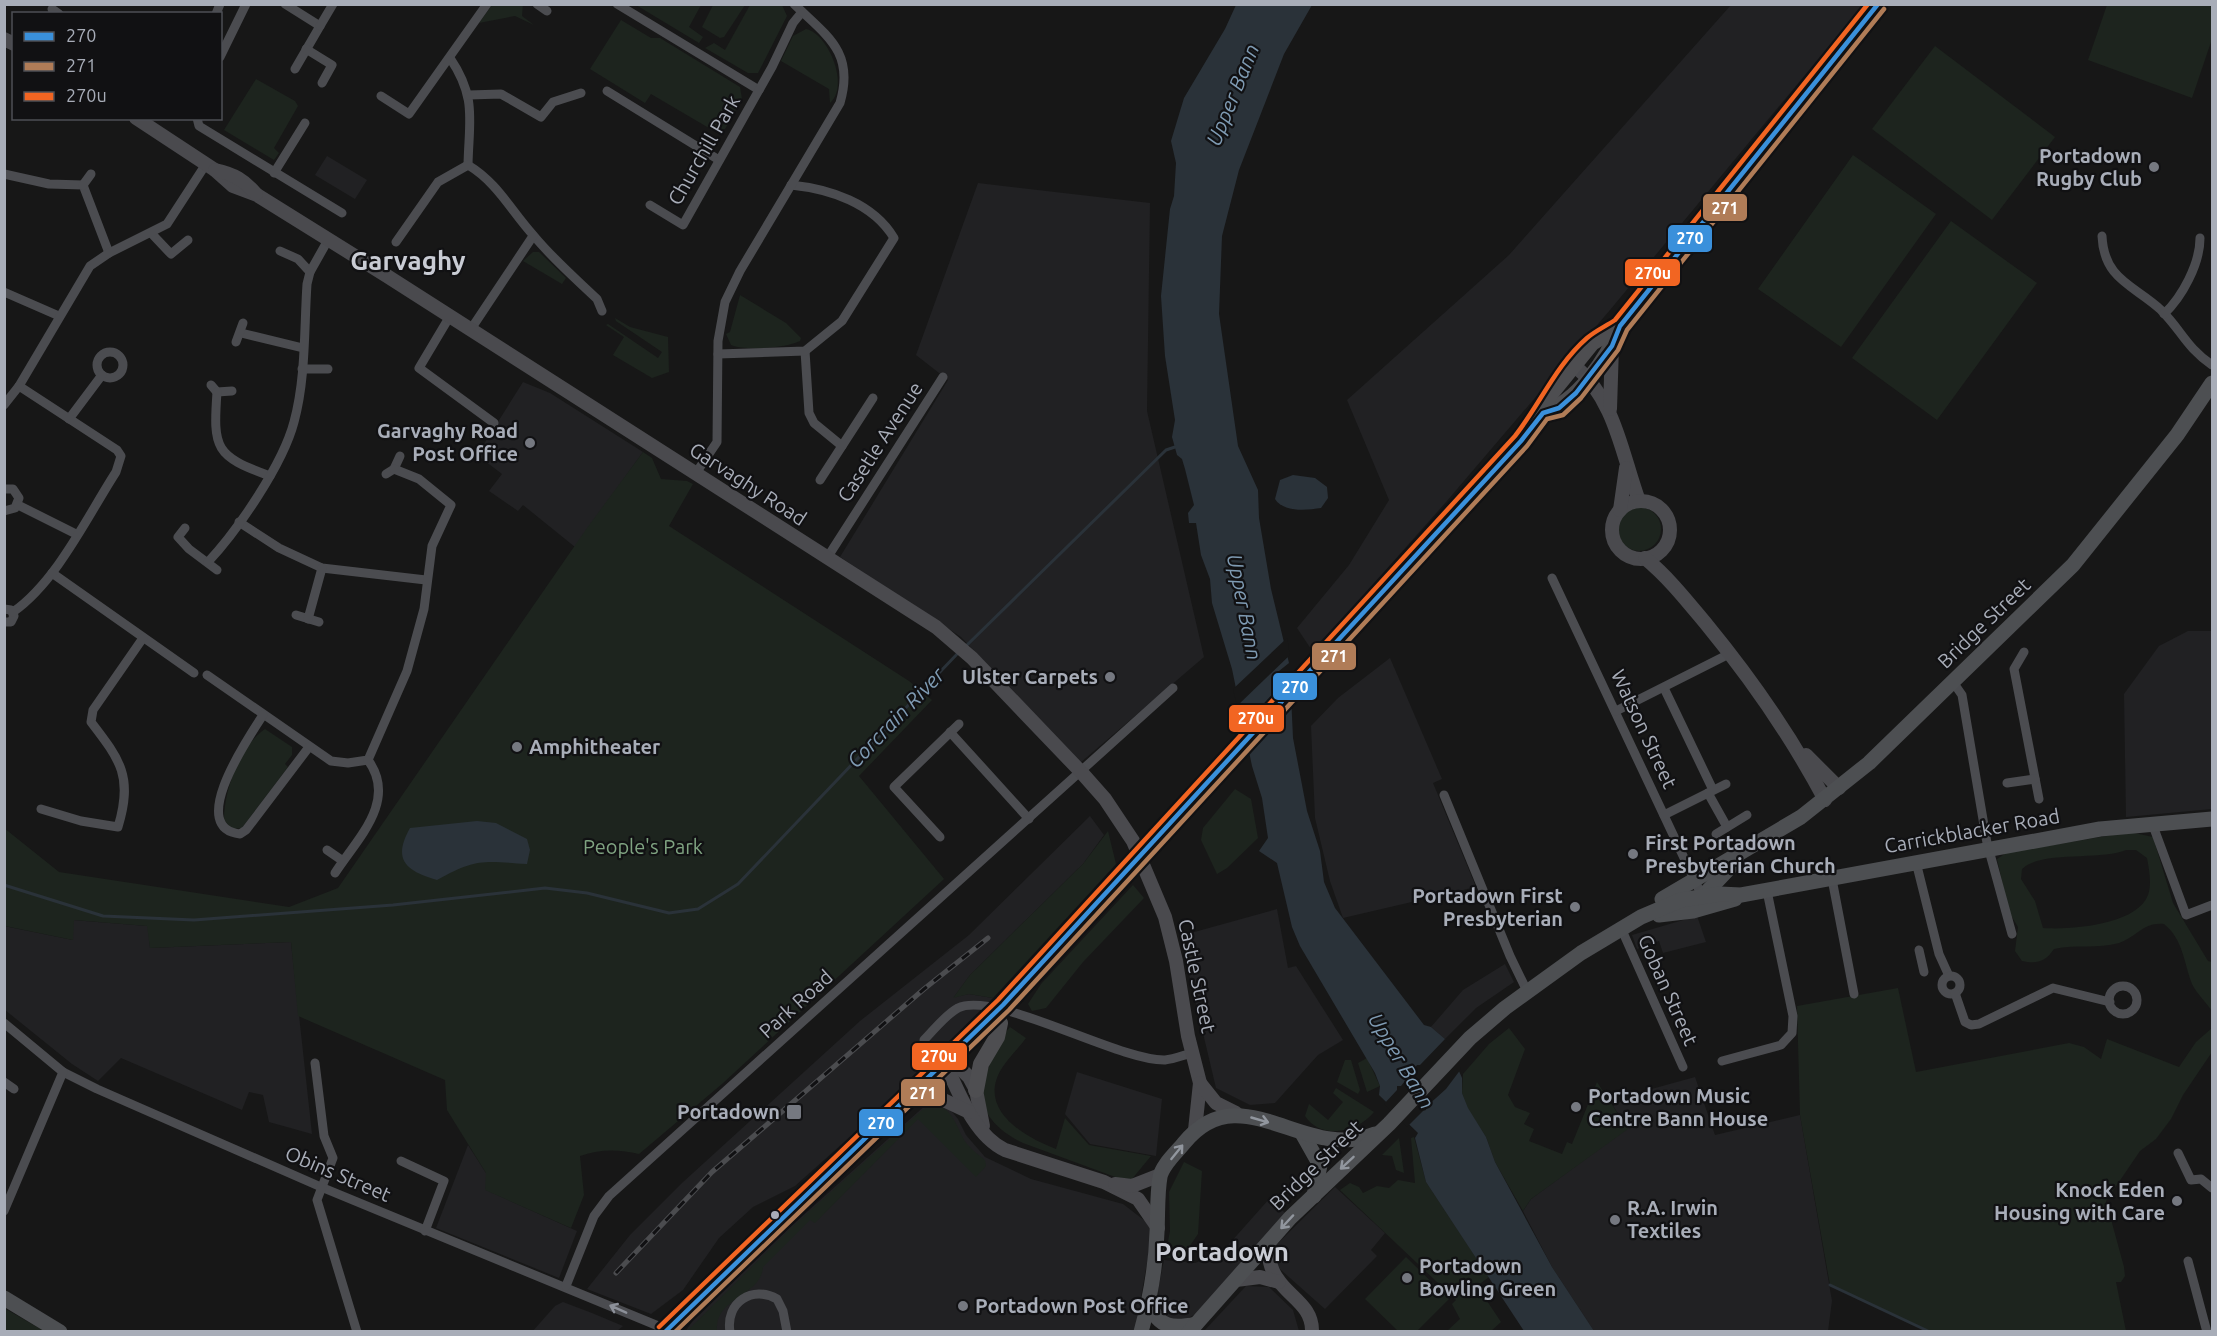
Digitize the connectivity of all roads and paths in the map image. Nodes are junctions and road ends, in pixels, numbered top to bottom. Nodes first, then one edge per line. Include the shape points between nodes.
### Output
1 (246, 4) edge
2 (285, 4) edge
3 (333, 4) edge
4 (488, 4) edge
5 (537, 4) edge
6 (617, 4) edge
7 (794, 4) edge
8 (1878, 4) edge
9 (547, 11) dead end
10 (802, 12) junction
11 (320, 26) junction
12 (306, 49) junction
13 (222, 53) edge
14 (450, 58) junction
15 (295, 69) dead end
16 (322, 83) dead end
17 (759, 90) junction
18 (607, 91) dead end
19 (581, 93) dead end
20 (469, 95) junction
21 (381, 96) dead end
22 (198, 120) edge
23 (142, 121) edge
24 (305, 123) dead end
25 (720, 160) junction
26 (468, 165) junction
27 (211, 167) junction
28 (274, 173) junction
29 (4, 174) edge
30 (91, 174) dead end
31 (792, 184) junction
32 (82, 185) junction
33 (650, 205) dead end
34 (342, 213) dead end
35 (152, 234) junction
36 (533, 236) junction
37 (2102, 236) dead end
38 (2199, 238) dead end
39 (188, 240) dead end
40 (328, 240) junction
41 (396, 242) dead end
42 (287, 250) dead end
43 (109, 253) junction
44 (310, 272) junction
45 (4, 292) edge
46 (602, 312) dead end
47 (2164, 314) junction
48 (59, 316) junction
49 (450, 316) junction
50 (243, 323) dead end
51 (1620, 326) junction
52 (471, 329) junction
53 (1612, 346) junction
54 (303, 348) junction
55 (805, 351) junction
56 (718, 354) junction
57 (2212, 364) edge
58 (1574, 365) junction
59 (302, 369) junction
60 (328, 369) dead end
61 (102, 375) dead end
62 (943, 377) dead end
63 (1588, 377) junction
64 (2212, 382) edge
65 (19, 386) junction
66 (232, 391) dead end
67 (873, 398) dead end
68 (4, 405) edge
69 (1543, 414) junction
70 (1611, 414) junction
71 (69, 419) junction
72 (494, 423) dead end
73 (842, 446) junction
74 (399, 456) dead end
75 (1626, 466) junction
76 (696, 473) junction
77 (270, 476) junction
78 (820, 480) dead end
79 (4, 489) edge
80 (1639, 501) junction
81 (18, 505) junction
82 (1620, 510) junction
83 (4, 511) edge
84 (239, 522) junction
85 (185, 528) dead end
86 (76, 534) junction
87 (1661, 550) junction
88 (827, 558) junction
89 (1645, 558) junction
90 (208, 562) junction
91 (322, 568) junction
92 (217, 570) dead end
93 (52, 573) junction
94 (1666, 576) junction
95 (1552, 578) dead end
96 (426, 580) junction
97 (9, 611) edge
98 (296, 615) dead end
99 (308, 619) junction
100 (4, 622) edge
101 (319, 622) dead end
102 (143, 638) junction
103 (2024, 652) dead end
104 (1731, 654) junction
105 (194, 673) dead end
106 (207, 675) dead end
107 (1953, 682) junction
108 (1173, 688) dead end
109 (1664, 688) junction
110 (1616, 711) junction
111 (263, 715) junction
112 (959, 724) dead end
113 (950, 732) junction
114 (1796, 745) junction
115 (309, 747) junction
116 (368, 760) junction
117 (1082, 772) junction
118 (2035, 779) junction
119 (2007, 783) dead end
120 (1726, 784) dead end
121 (1839, 788) junction
122 (1711, 792) junction
123 (1444, 795) dead end
124 (2039, 799) dead end
125 (1825, 800) junction
126 (41, 809) dead end
127 (1665, 815) junction
128 (1747, 815) dead end
129 (1029, 819) junction
130 (2212, 819) edge
131 (2152, 823) junction
132 (1727, 827) junction
133 (1716, 834) dead end
134 (940, 837) dead end
135 (1989, 849) junction
136 (327, 850) dead end
137 (1744, 851) junction
138 (343, 861) junction
139 (1916, 862) junction
140 (1734, 865) junction
141 (335, 873) dead end
142 (1150, 878) joint
143 (1832, 879) junction
144 (1695, 880) junction
145 (1767, 891) junction
146 (1743, 895) junction
147 (1702, 896) junction
148 (2212, 905) edge
149 (1693, 910) junction
150 (1641, 917) junction
151 (1621, 928) junction
152 (2012, 934) dead end
153 (1919, 950) dead end
154 (1940, 957) junction
155 (1921, 961) junction
156 (1924, 972) dead end
157 (1527, 991) junction
158 (1854, 994) dead end
159 (2110, 1002) dead end
160 (994, 1022) junction
161 (4, 1023) edge
162 (924, 1040) dead end
163 (1192, 1053) junction
164 (948, 1061) junction
165 (1722, 1061) dead end
166 (315, 1062) dead end
167 (1683, 1067) dead end
168 (63, 1072) junction
169 (4, 1082) edge
170 (1200, 1083) junction
171 (14, 1089) dead end
172 (976, 1090) junction
173 (909, 1098) junction
174 (969, 1112) junction
175 (1236, 1113) junction
176 (1388, 1124) junction
177 (1195, 1130) junction
178 (1302, 1133) junction
179 (986, 1134) junction
180 (2178, 1154) dead end
181 (401, 1161) dead end
182 (1160, 1175) junction
183 (1104, 1182) junction
184 (321, 1187) junction
185 (2212, 1188) edge
186 (1314, 1196) junction
187 (4, 1211) edge
188 (1158, 1228) junction
189 (425, 1231) junction
190 (1267, 1245) junction
191 (2188, 1261) dead end
192 (1236, 1280) junction
193 (1280, 1282) junction
194 (566, 1286) junction
195 (4, 1298) edge
196 (1149, 1304) junction
197 (1193, 1328) edge
198 (60, 1332) edge
199 (357, 1332) edge
200 (664, 1332) edge
201 (670, 1332) edge
202 (730, 1332) edge
203 (787, 1332) edge
204 (1141, 1332) edge
205 (1312, 1332) edge
206 (2207, 1332) edge

1 - 13 street
2 - 11 street
3 - 11 street
4 - 14 street
5 - 9 street
6 - 17 street, Churchill Park
7 - 10 street
8 - 51 highway
10 - 17 street, Churchill Park
10 - 31 street via 837,46 845,86 840,103
11 - 12 street
12 - 15 street
12 - 16 street via 332,65
14 - 20 street via 464,78
14 - 21 street via 409,114
17 - 25 street, Churchill Park
18 - 25 street
19 - 20 street via 553,102 541,117 501,94
20 - 26 street
22 - 28 street via 200,126
23 - 27 main road, Garvaghy Road
24 - 28 street
25 - 33 street, Churchill Park via 682,225
26 - 36 street via 498,188
26 - 41 street via 438,182
27 - 35 street via 167,224
27 - 40 main road, Garvaghy Road via 245,181 257,195
28 - 34 street
29 - 32 street via 49,184
30 - 32 street
31 - 55 street via 837,193 884,221 894,238 843,321
31 - 56 street via 731,288 719,324
32 - 43 street
35 - 39 street via 171,254
35 - 43 street
36 - 46 street via 597,299
36 - 52 street
37 - 47 street via 2103,254 2114,273
38 - 47 street via 2193,267 2180,296
40 - 44 street
40 - 49 main road, Garvaghy Road
42 - 44 street
43 - 48 street via 83,274
44 - 54 street
45 - 48 street
47 - 57 street via 2186,344
48 - 65 street
49 - 52 main road, Garvaghy Road
49 - 72 street via 419,368
50 - 54 street via 239,338
51 - 53 highway
51 - 58 highway via 1592,343
52 - 76 main road, Garvaghy Road via 564,383
53 - 63 highway
53 - 70 main road
54 - 59 street
55 - 56 street
55 - 73 street via 809,413 814,423
56 - 76 street via 717,442
58 - 63 main road
58 - 69 highway via 1549,396
59 - 60 street
59 - 77 street via 294,424
61 - 71 street
62 - 88 street, Casetle Avenue
63 - 69 highway via 1559,408
63 - 70 main road
64 - 107 main road, Bridge Street via 2177,435 2073,565
65 - 68 street
65 - 71 street
66 - 77 street via 214,389 218,444 228,457
67 - 73 street
69 - 160 highway, bridge via 1006,1002
70 - 75 main road
71 - 86 street via 121,456 116,472
73 - 78 street
74 - 96 street via 390,471 419,478 451,505 432,546
75 - 80 main road
75 - 82 main road
76 - 88 main road, Garvaghy Road
77 - 84 street
79 - 81 street via 16,492
80 - 82 main road
80 - 87 main road via 1655,505 1666,517 1670,533
81 - 83 street
81 - 86 street
82 - 89 main road via 1612,525 1614,542 1626,555
84 - 90 street
84 - 91 street via 279,548
85 - 90 street via 178,537
86 - 93 street
87 - 89 main road
87 - 94 main road
88 - 117 main road, Garvaghy Road via 954,641
89 - 94 main road
90 - 92 street
91 - 96 street
91 - 99 street
93 - 97 street via 25,603
93 - 102 street
94 - 104 main road
95 - 110 street, Watson Street
96 - 116 street via 424,609 407,671
97 - 100 street via 12,620
98 - 99 street
99 - 101 street
102 - 105 street
102 - 126 street via 93,710 91,722 123,768 125,804 118,827
103 - 118 street via 2014,669
104 - 109 street
104 - 114 main road
106 - 111 street
107 - 121 main road, Bridge Street
107 - 135 street via 1962,695
108 - 117 street, Park Road
109 - 110 street
109 - 122 street
110 - 127 street, Watson Street
111 - 115 street
111 - 115 street via 233,762 224,786 219,820 225,828 240,834 246,830
112 - 113 street
113 - 129 street
113 - 134 street via 894,787
114 - 121 main road
114 - 125 main road
115 - 116 street via 331,761
116 - 138 street via 376,771 378,802 370,822
117 - 129 street, Park Road
117 - 142 main road, Garvaghy Road via 1125,829
118 - 119 street
118 - 124 street
120 - 122 street
121 - 125 main road, Bridge Street
122 - 127 street
122 - 132 street
123 - 157 street
125 - 137 main road, Bridge Street
127 - 144 street, Watson Street
128 - 132 street
129 - 194 street, Park Road via 609,1196 594,1216
130 - 131 main road, Carrickblacker Road
131 - 135 main road, Carrickblacker Road
131 - 148 street via 2186,915
132 - 133 street
135 - 139 main road, Carrickblacker Road
135 - 152 street
136 - 138 street
137 - 140 main road, Bridge Street
137 - 144 main road, Bridge Street
138 - 141 street
139 - 143 main road, Carrickblacker Road
139 - 154 street
140 - 146 main road via 1734,880
140 - 147 main road, Bridge Street
142 - 163 main road, Castle Street via 1174,953
143 - 145 main road, Carrickblacker Road
143 - 158 street
144 - 147 street, Watson Street
144 - 150 main road, Bridge Street via 1657,902
145 - 146 main road, Carrickblacker Road
145 - 165 street via 1793,1016 1792,1033 1781,1044
146 - 147 main road, Carrickblacker Road
146 - 149 main road, Carrickblacker Road via 1727,903
147 - 149 main road, Bridge Street
147 - 150 main road, Bridge Street via 1681,900
149 - 150 main road, Bridge Street
150 - 151 main road, Bridge Street
151 - 157 main road, Bridge Street
151 - 167 street, Goban Street
153 - 155 street
154 - 155 street
154 - 159 street via 1949,976 1960,983 1955,993 1965,1022 1971,1025 2053,988
155 - 156 street
157 - 176 main road, Bridge Street via 1470,1038
160 - 164 highway
160 - 172 highway via 997,1037 981,1064
161 - 168 street, Obins Street
162 - 163 street via 956,1009 969,1005 1026,1017 1145,1058 1170,1059
163 - 170 main road, Castle Street
164 - 172 main road via 969,1077
164 - 173 highway
164 - 174 main road
166 - 184 street via 324,1136 333,1158
168 - 184 street, Obins Street
168 - 187 street
169 - 171 street
170 - 175 main road, Castle Street via 1216,1102
170 - 177 main road, Castle Street
172 - 179 main road
173 - 174 main road via 935,1096
173 - 200 highway, bridge
174 - 179 main road
175 - 177 main road via 1213,1119
175 -> 178 main road
176 - 178 main road via 1358,1140
176 -> 186 main road, Bridge Street
182 -> 177 main road
178 - 186 main road via 1320,1166
179 - 183 main road via 1005,1150
180 - 185 street via 2192,1180 2201,1179
181 - 189 street via 444,1181
182 - 183 main road via 1132,1186
182 - 188 main road
183 - 188 main road via 1138,1199
184 - 189 street, Obins Street
184 - 199 street via 317,1200
186 -> 190 main road, Bridge Street
188 - 196 main road
189 - 194 street, Obins Street via 553,1285
190 - 192 main road, Bridge Street
190 - 193 main road via 1270,1265
191 - 206 street
192 - 193 main road via 1260,1276
192 - 197 main road, Bridge Street
193 - 205 main road via 1306,1309
201 -> 194 street, Obins Street
195 - 198 main road
196 - 197 main road via 1164,1325
196 - 204 main road
202 - 203 street via 737,1304 751,1293 761,1292 777,1299

